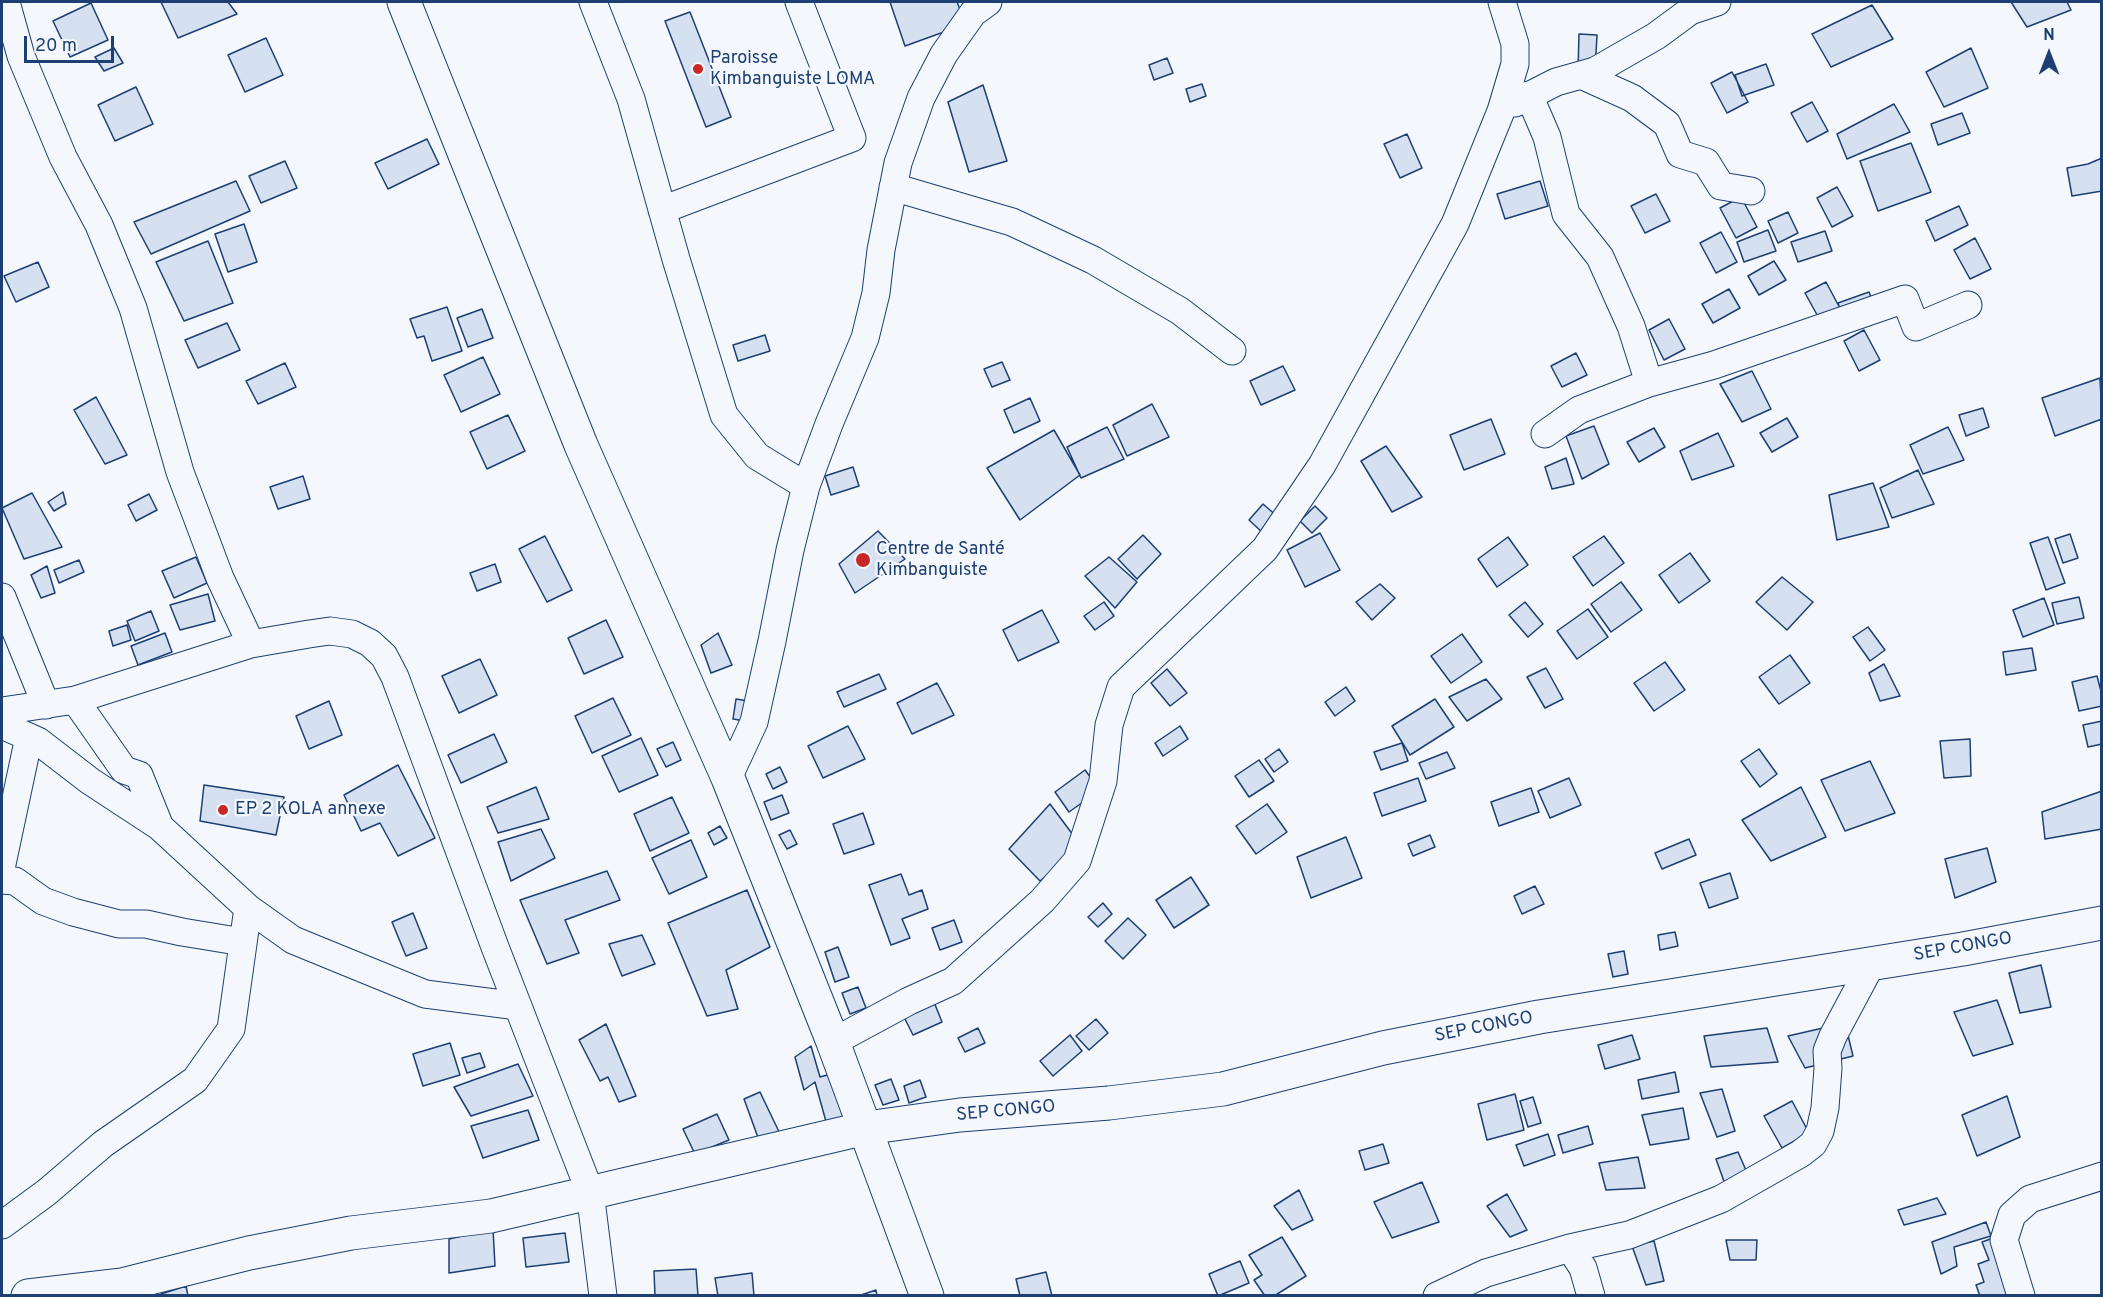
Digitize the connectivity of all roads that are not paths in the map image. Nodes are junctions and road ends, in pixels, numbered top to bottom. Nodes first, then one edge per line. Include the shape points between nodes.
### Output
1 (6, 2) edge
2 (404, 2) edge
3 (593, 2) edge
4 (799, 2) edge
5 (988, 2) edge
6 (1502, 2) edge
7 (1717, 2) edge
8 (1581, 75) junction
9 (1529, 94) junction
10 (1501, 111) junction
11 (893, 187) junction
12 (1751, 191) dead end
13 (662, 210) junction
14 (1968, 305) dead end
15 (1232, 351) dead end
16 (1649, 383) junction
17 (1545, 434) dead end
18 (806, 486) junction
19 (2, 597) edge
20 (251, 644) junction
21 (75, 700) junction
22 (46, 705) junction
23 (2, 711) edge
24 (2, 725) edge
25 (29, 737) junction
26 (728, 778) junction
27 (160, 827) junction
28 (2, 864) edge
29 (2, 880) edge
30 (248, 908) junction
31 (2102, 923) edge
32 (243, 942) junction
33 (1872, 963) junction
34 (518, 1006) junction
35 (833, 1042) junction
36 (866, 1128) junction
37 (2102, 1176) edge
38 (590, 1192) junction
39 (2, 1225) edge
40 (1570, 1248) junction
41 (27, 1296) edge
42 (603, 1296) edge
43 (927, 1296) edge
44 (1437, 1296) edge
45 (1591, 1296) edge
46 (2020, 1296) edge

1 - 20 street via 21,56 129,298 180,472 220,578
2 - 26 street via 581,445
3 - 13 street via 631,99
4 - 13 street via 852,138
5 - 11 street via 973,13 944,54 921,98
6 - 10 street via 1512,29 1515,64
7 - 8 street via 1690,11 1628,53 1595,72
8 - 9 street
8 - 12 street via 1632,98 1667,124 1680,154 1706,162 1721,186
9 - 10 street
9 - 16 street via 1546,137 1566,214 1600,257 1632,326
10 - 35 street via 1455,224 1322,465 1265,549 1121,687 1109,725 1103,781 1077,861 1042,901 953,981
11 - 15 street via 1012,222 1093,260 1179,311
11 - 18 street via 865,338
13 - 18 street via 724,415 757,456
14 - 16 street via 1916,327 1905,299 1714,365
16 - 17 street via 1579,410
18 - 26 street via 754,722
19 - 22 street
20 - 21 street
20 - 34 street via 330,631 352,634 384,656
21 - 22 street
21 - 27 street via 124,770 139,775
22 - 23 street
24 - 25 street
25 - 27 street
25 - 28 street
26 - 35 street
27 - 30 street
29 - 32 street via 15,881 43,902 119,924 146,924
30 - 32 street
30 - 34 street via 293,940 425,994
31 - 33 street, SEP CONGO
32 - 39 street via 231,1029 195,1080 103,1144
33 - 36 street, SEP CONGO via 1539,1017 1383,1048 1223,1089
33 - 40 street via 1827,1052 1825,1108 1813,1144 1721,1199 1629,1235
34 - 38 street
35 - 36 street
36 - 38 street, SEP CONGO
36 - 43 street
37 - 46 street via 2030,1199 2012,1215 2004,1239
38 - 41 street, SEP CONGO via 491,1216 351,1233 249,1252 122,1285
38 - 42 street
40 - 44 street via 1486,1273
40 - 45 street via 1583,1268

